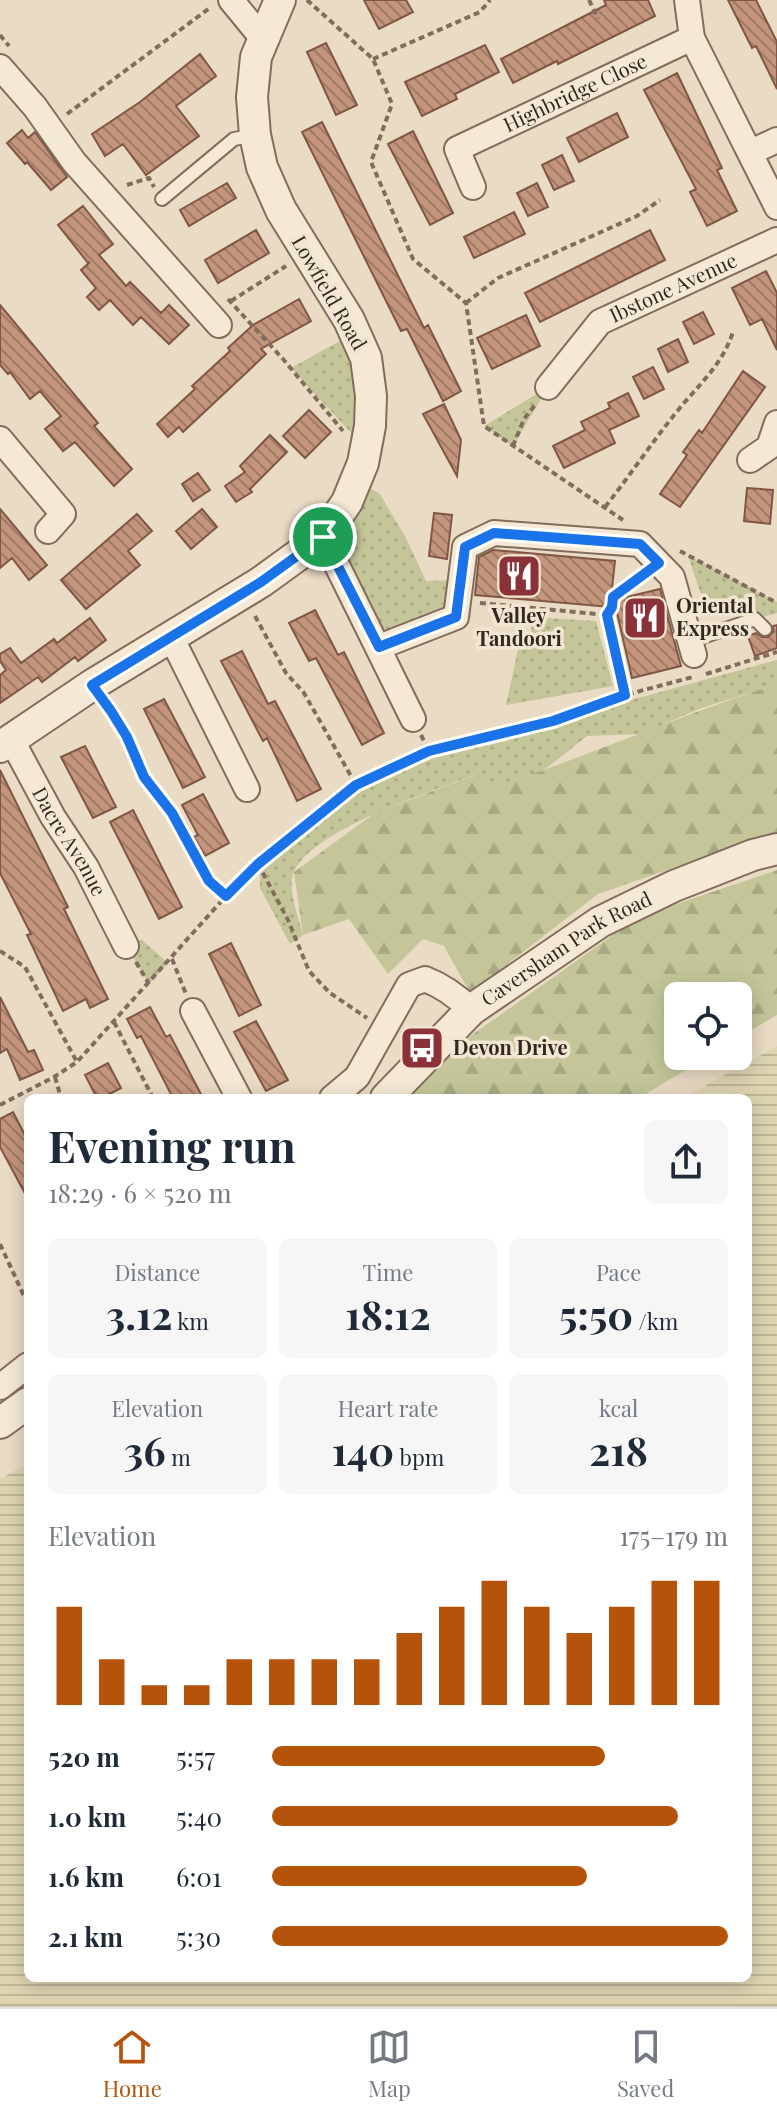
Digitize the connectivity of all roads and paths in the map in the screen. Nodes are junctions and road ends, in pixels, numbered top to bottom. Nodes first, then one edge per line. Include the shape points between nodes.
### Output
1 (221, 0) edge
2 (231, 0) edge
3 (280, 0) edge
4 (307, 0) edge
5 (490, 0) edge
6 (589, 0) edge
7 (687, 0) edge
8 (598, 19) dead end
9 (0, 35) edge
10 (692, 38) junction
11 (263, 39) junction
12 (5, 57) edge
13 (373, 59) junction
14 (65, 116) dead end
15 (255, 135) junction
16 (777, 140) edge
17 (751, 152) junction
18 (127, 185) dead end
19 (473, 187) dead end
20 (162, 199) joint
21 (660, 200) dead end
22 (777, 207) edge
23 (777, 240) edge
24 (307, 252) junction
25 (231, 301) dead end
26 (466, 303) junction
27 (219, 325) dead end
28 (733, 332) dead end
29 (548, 387) joint
30 (777, 423) edge
31 (0, 439) edge
32 (513, 446) junction
33 (750, 460) dead end
34 (605, 507) junction
35 (64, 516) dead end
36 (625, 522) dead end
37 (323, 537) junction
38 (667, 556) junction
39 (243, 593) junction
40 (458, 601) junction
41 (777, 603) edge
42 (607, 615) junction
43 (765, 629) dead end
44 (171, 637) junction
45 (379, 647) junction
46 (692, 648) joint
47 (777, 652) edge
48 (92, 685) junction
49 (625, 695) junction
50 (413, 719) dead end
51 (6, 743) edge
52 (356, 785) junction
53 (247, 789) dead end
54 (777, 849) edge
55 (258, 864) junction
56 (226, 896) junction
57 (126, 946) dead end
58 (0, 951) edge
59 (172, 959) junction
60 (471, 1010) junction
61 (193, 1011) joint
62 (114, 1022) junction
63 (384, 1029) junction
64 (77, 1062) junction
65 (54, 1077) junction
66 (60, 1094) edge
67 (151, 1094) edge
68 (237, 1094) edge
69 (337, 1094) edge
70 (390, 1094) edge
71 (0, 1105) edge
72 (0, 1244) edge
73 (24, 1296) dead end
74 (24, 1368) edge
75 (0, 1387) edge
76 (24, 1406) edge
77 (0, 1423) edge

1 - 14 path
2 - 11 street
3 - 11 street, Lowfield Road
4 - 13 path
5 - 13 path via 480,12
6 - 8 path
7 - 10 street
9 - 12 path
10 - 17 street
10 - 19 street, Highbridge Close via 453,140
11 - 15 street, Lowfield Road via 252,97
12 - 27 street via 133,246
13 - 26 path via 392,104 371,162 413,259
15 - 20 lane via 234,139
15 - 24 street, Lowfield Road via 268,181
16 - 17 street
17 - 22 street
18 - 20 path via 149,178
21 - 26 path via 637,216 498,278
23 - 29 street, Ibstone Avenue via 600,322
24 - 25 path
24 - 37 street, Lowfield Road via 366,358 371,396 363,463 347,502
26 - 32 path via 484,426
28 - 34 path via 711,374
29 - 32 path via 524,419
30 - 33 street via 769,447
31 - 35 street
32 - 34 path
34 - 36 path
37 - 39 street, Lowfield Road
37 - 45 street
38 - 40 street via 640,544 494,533 465,547
38 - 41 path
38 - 42 path via 613,597
38 - 46 street
39 - 44 street, Lowfield Road
39 - 52 path
40 - 42 path
40 - 45 street via 456,617
42 - 49 path
43 - 46 lane via 755,619
44 - 48 street, Lowfield Road
44 - 53 street
45 - 50 street
47 - 49 path
48 - 51 street, Lowfield Road
48 - 56 path via 209,881
49 - 52 path via 553,721 429,751
51 - 57 street, Dacre Avenue via 86,867
52 - 55 path
54 - 60 street, Caversham Park Road via 674,886 600,922
55 - 56 path
55 - 63 path via 309,971 330,993
56 - 59 path
58 - 64 path via 25,967
59 - 61 path
59 - 62 path
60 - 63 street via 425,979 409,985
60 - 70 street, Caversham Park Road
61 - 68 street
62 - 64 path
62 - 67 path
63 - 69 street via 357,1077
64 - 65 path
65 - 66 path
65 - 71 path
72 - 73 path
74 - 75 street
76 - 77 street

